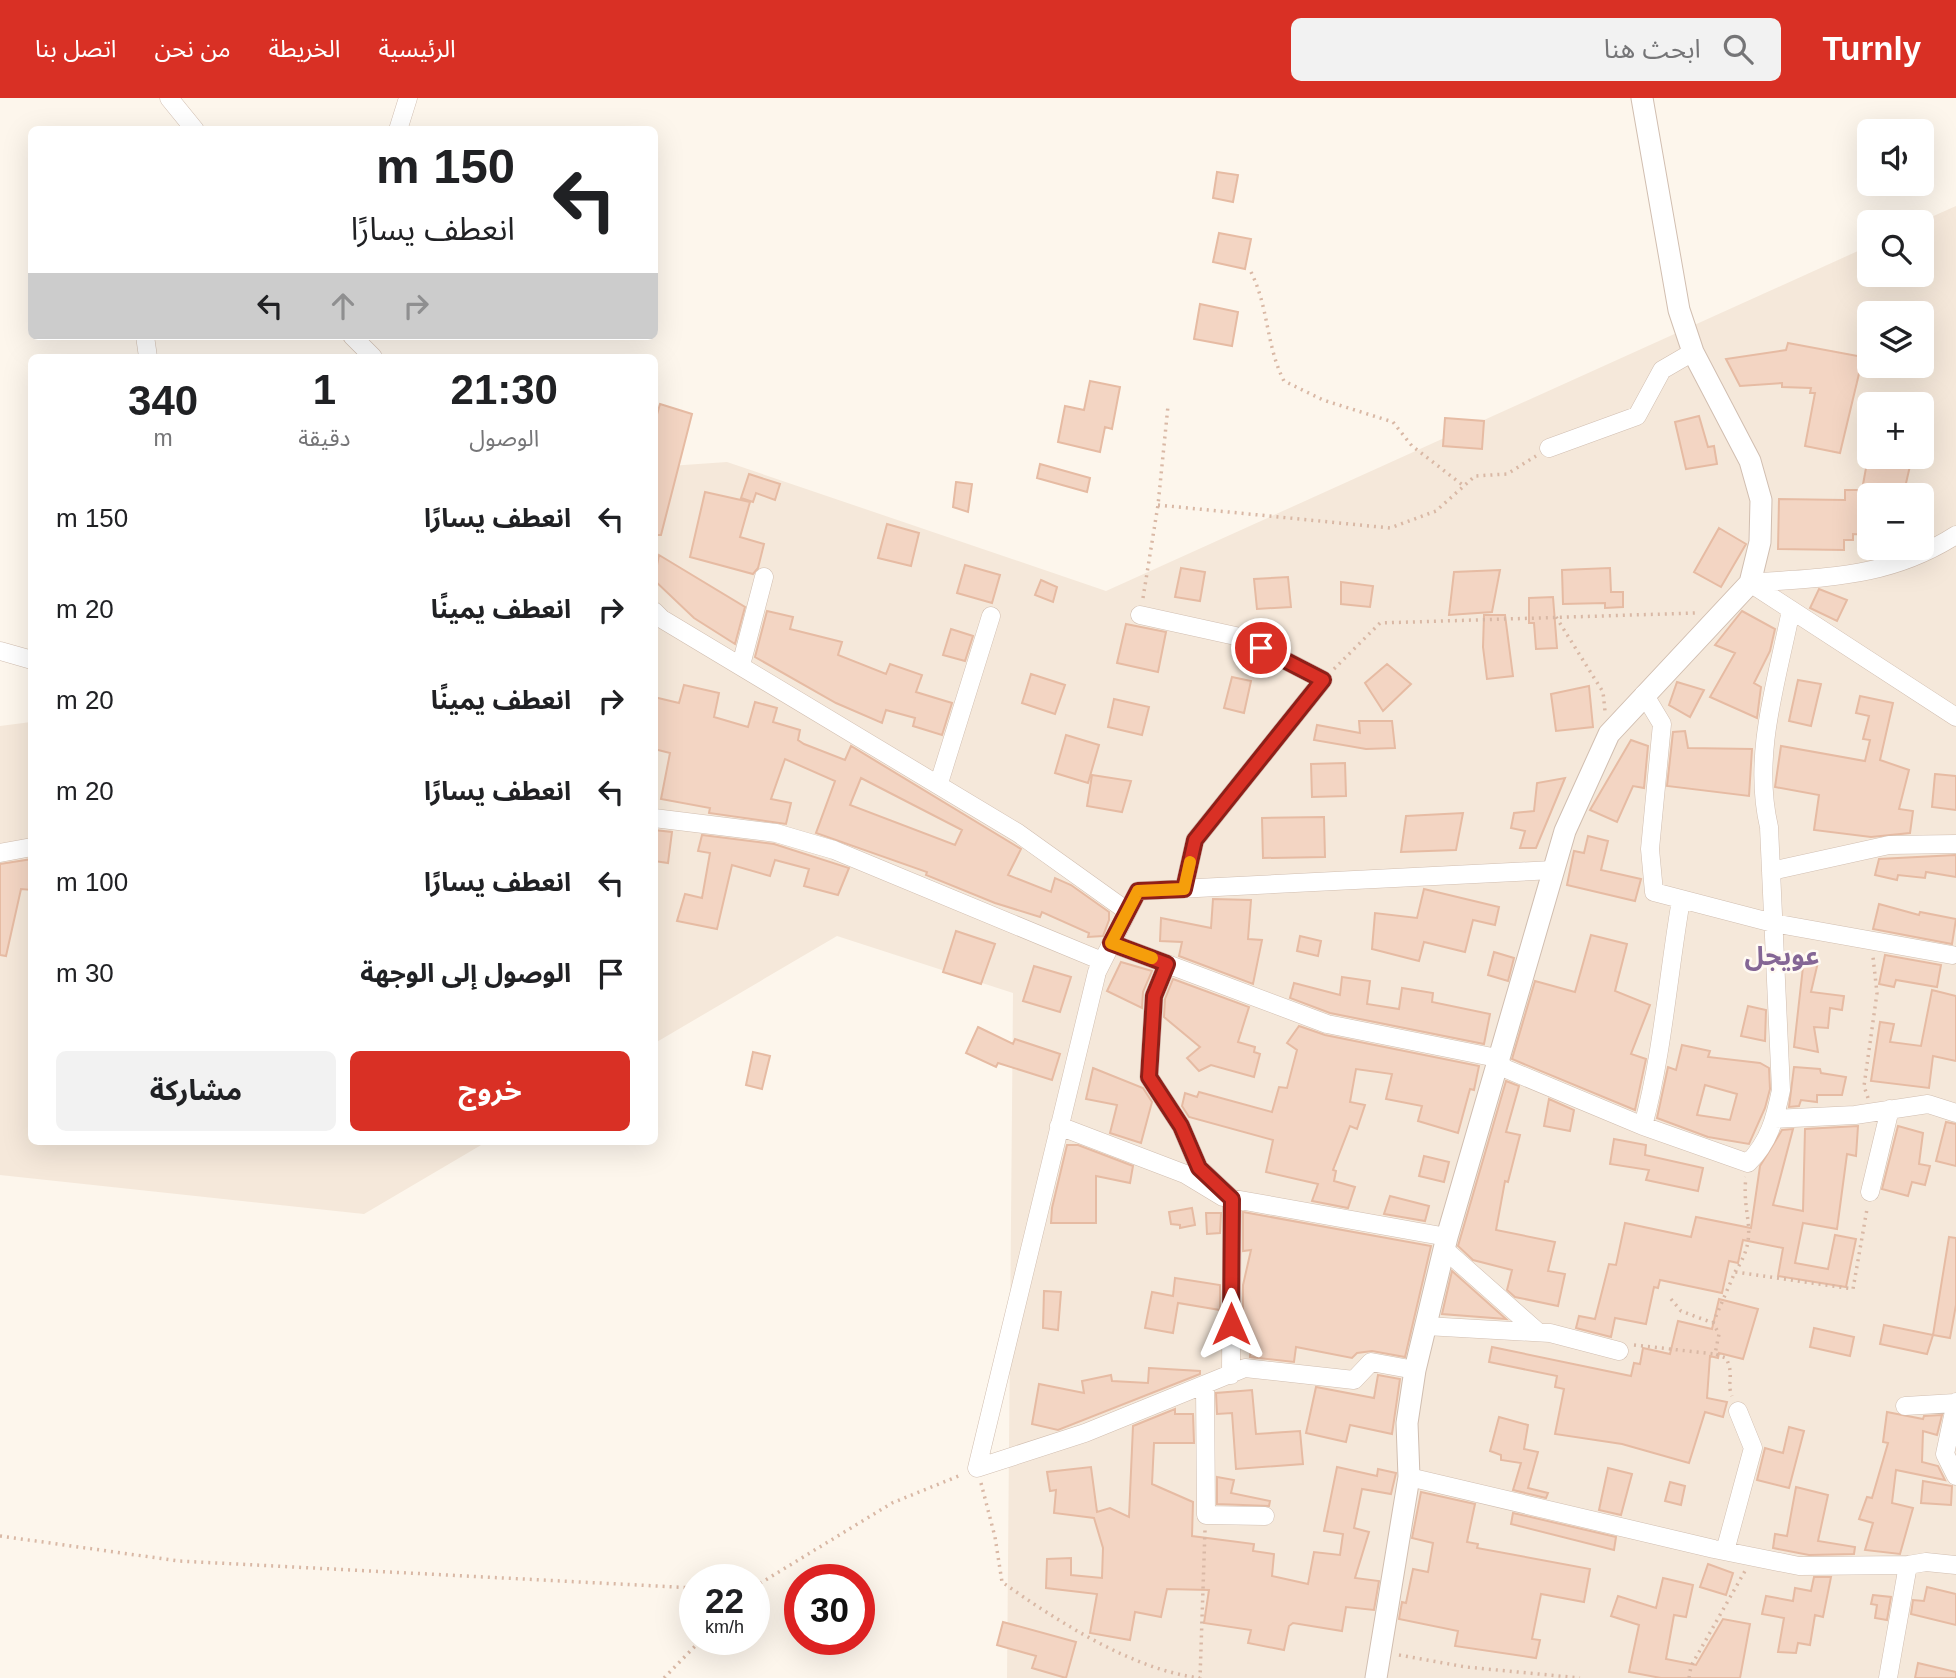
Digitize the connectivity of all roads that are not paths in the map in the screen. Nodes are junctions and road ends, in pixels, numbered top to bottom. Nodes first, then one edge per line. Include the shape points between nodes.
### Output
1 (169, 98) edge
2 (408, 98) edge
3 (1642, 98) edge
4 (192, 126) edge
5 (399, 126) edge
6 (356, 340) edge
7 (1693, 352) junction
8 (370, 354) edge
9 (1549, 448) road end
10 (1956, 535) edge
11 (764, 577) dead end
12 (1750, 583) junction
13 (1791, 610) junction
14 (658, 613) edge
15 (1140, 615) road end
16 (991, 616) dead end
17 (0, 651) edge
18 (28, 659) edge
19 (741, 665) junction
20 (1644, 694) junction
21 (1956, 716) edge
22 (939, 783) junction
23 (658, 818) edge
24 (1956, 844) edge
25 (28, 848) edge
26 (0, 853) edge
27 (1553, 870) junction
28 (1771, 871) junction
29 (1184, 889) junction
30 (1682, 900) junction
31 (1127, 911) junction
32 (1773, 923) junction
33 (1111, 943) junction
34 (1952, 955) dead end
35 (1102, 961) junction
36 (1167, 964) junction
37 (1497, 1058) junction
38 (1881, 1111) junction
39 (1956, 1113) edge
40 (1775, 1119) junction
41 (1059, 1126) junction
42 (1643, 1126) junction
43 (1870, 1192) road end
44 (1232, 1199) junction
45 (1446, 1243) junction
46 (1426, 1326) junction
47 (1538, 1332) junction
48 (1619, 1351) road end
49 (1415, 1370) junction
50 (1231, 1374) junction
51 (1205, 1385) junction
52 (1955, 1403) edge
53 (1905, 1406) dead end
54 (1738, 1411) road end
55 (1956, 1476) edge
56 (1409, 1477) junction
57 (1265, 1516) dead end
58 (1725, 1551) junction
59 (1956, 1564) edge
60 (1908, 1565) junction
61 (1376, 1678) edge
62 (1888, 1678) edge

1 - 4 street
2 - 5 street
3 - 7 street via 1679,310
6 - 8 street
7 - 9 street via 1662,370 1637,416
7 - 12 street via 1750,461 1761,500 1760,542
10 - 12 street via 1926,554 1871,572
11 - 19 street
12 - 13 street
12 - 20 street
13 - 21 street
13 - 28 street via 1764,744 1763,803
14 - 19 street
15 - 29 street via 1240,637 1323,680 1195,840
16 - 22 street
17 - 18 street
19 - 22 street
20 - 27 street via 1609,734 1565,831
20 - 30 street via 1662,724 1650,849 1654,892
22 - 31 street
23 - 35 street via 776,833 834,850
24 - 28 street via 1889,845
25 - 26 street
27 - 29 street
27 - 37 street
28 - 32 street
29 - 31 street via 1138,891
30 - 32 street
30 - 42 street via 1668,972 1657,1076
31 - 33 street
32 - 34 street
32 - 40 street via 1782,1090
33 - 35 street
33 - 36 street
35 - 41 street
36 - 37 street via 1327,1024
36 - 44 street via 1154,996 1149,1077 1181,1126 1199,1168
37 - 42 street via 1504,1068
37 - 45 street
38 - 39 street via 1928,1104
38 - 40 street
38 - 43 street
40 - 42 street via 1764,1147 1748,1163
41 - 44 street via 1185,1174
41 - 51 street via 977,1468 1085,1433
44 - 45 street
44 - 50 street
45 - 46 street
45 - 47 street
46 - 47 street
46 - 49 street
47 - 48 street
49 - 50 street via 1371,1362 1354,1380 1245,1368
49 - 56 street via 1407,1423
50 - 51 street
51 - 57 street via 1206,1515
52 - 53 street
52 - 55 street via 1945,1454
54 - 58 street via 1753,1448
56 - 58 street
56 - 61 street
58 - 60 street via 1799,1566
59 - 60 street
60 - 62 street

